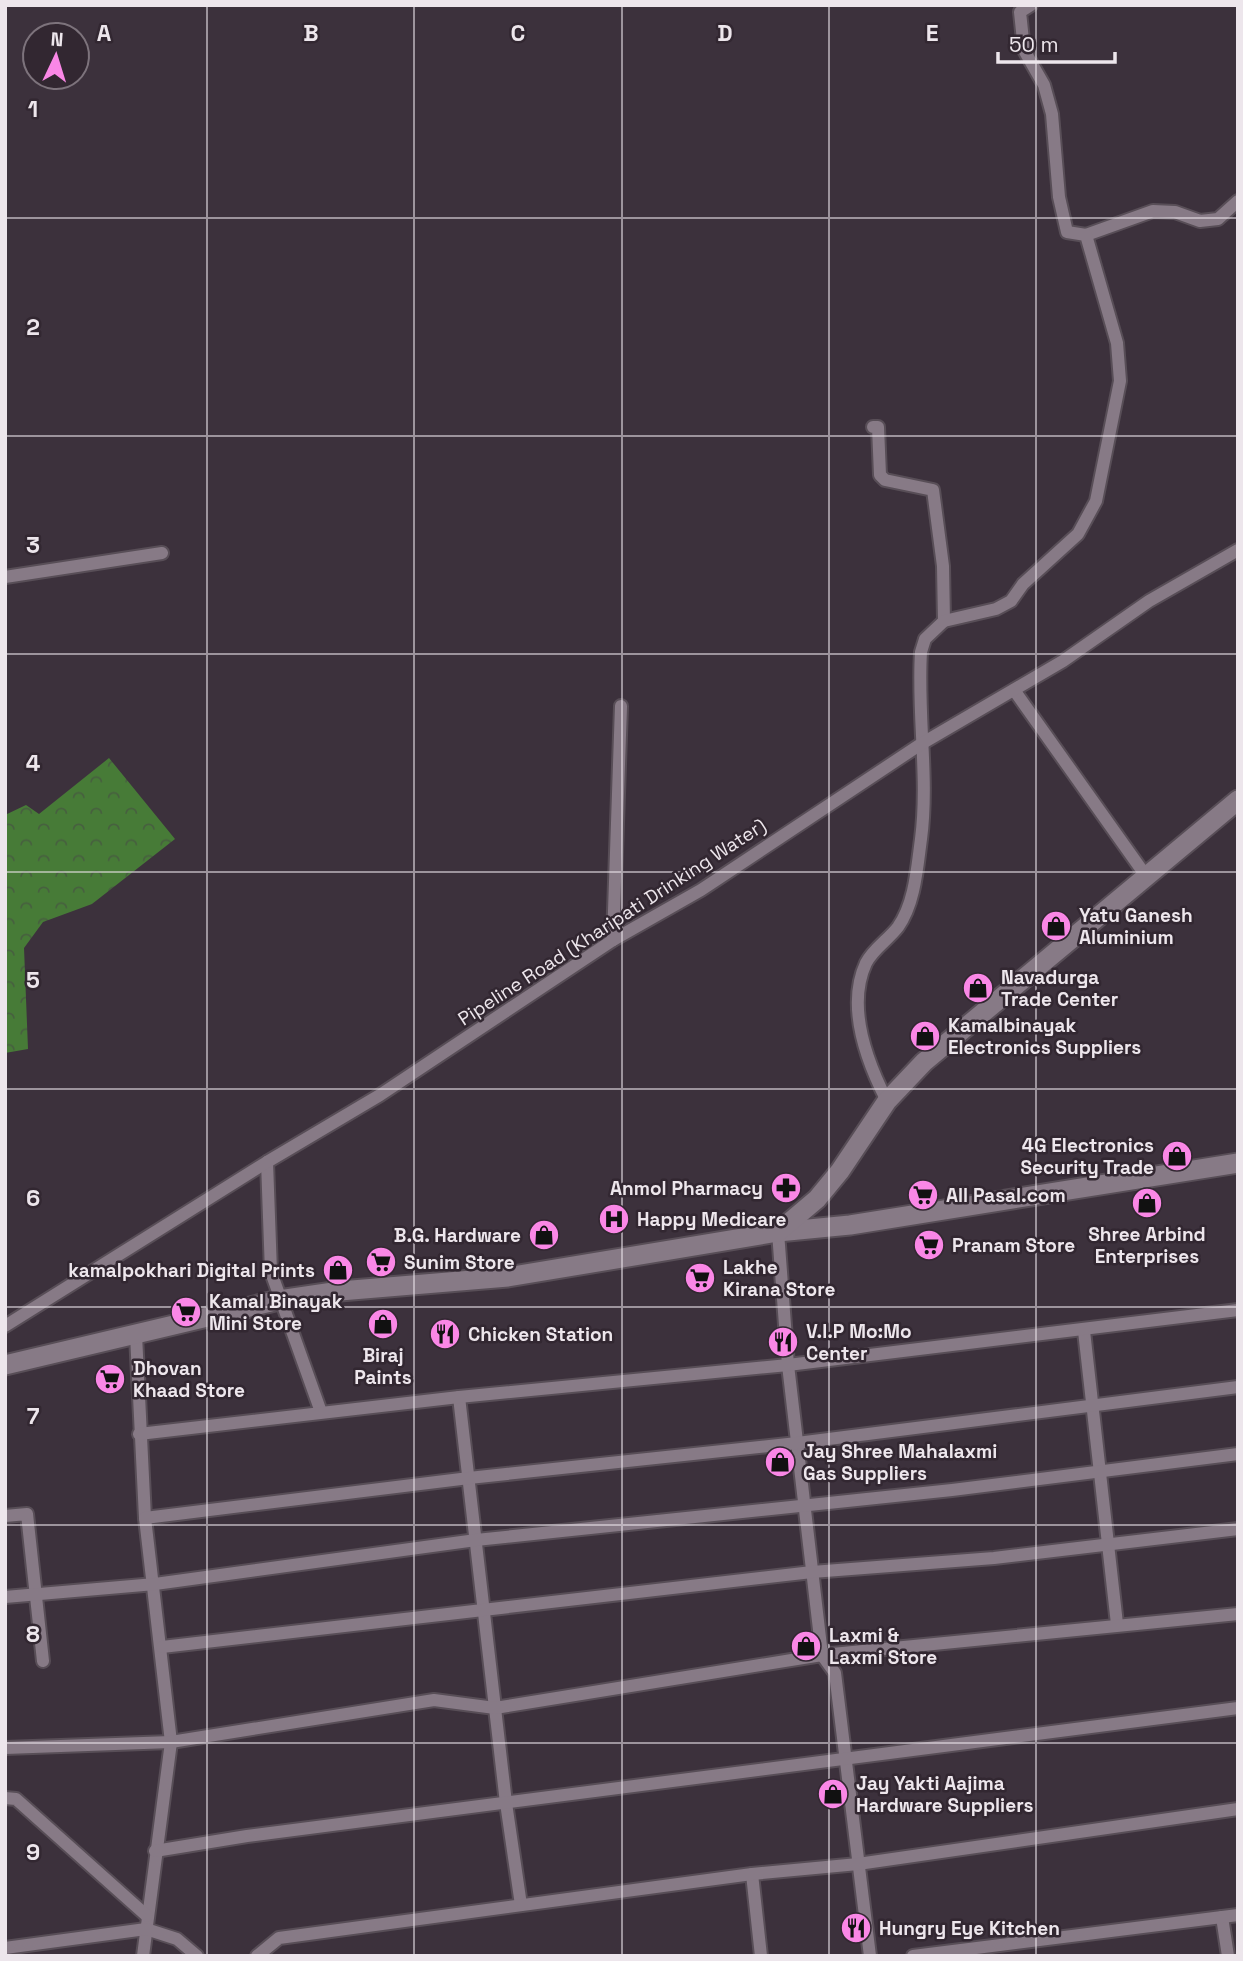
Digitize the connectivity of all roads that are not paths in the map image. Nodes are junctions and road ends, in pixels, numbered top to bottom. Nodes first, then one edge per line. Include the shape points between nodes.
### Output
1 (1031, 5) edge
2 (1238, 201) edge
3 (1086, 235) junction
4 (873, 426) dead end
5 (1238, 550) edge
6 (162, 553) dead end
7 (5, 577) edge
8 (944, 621) junction
9 (1014, 690) junction
10 (621, 706) dead end
11 (921, 744) junction
12 (1238, 800) edge
13 (1146, 876) junction
14 (613, 940) junction
15 (887, 1101) junction
16 (267, 1162) junction
17 (1238, 1163) edge
18 (778, 1232) junction
19 (279, 1300) junction
20 (1238, 1310) edge
21 (5, 1326) edge
22 (1084, 1331) junction
23 (136, 1335) junction
24 (5, 1365) edge
25 (788, 1365) junction
26 (1238, 1387) edge
27 (459, 1397) junction
28 (1094, 1404) junction
29 (321, 1412) junction
30 (139, 1434) junction
31 (797, 1443) junction
32 (1238, 1454) edge
33 (1099, 1470) junction
34 (469, 1478) junction
35 (803, 1506) junction
36 (5, 1516) edge
37 (145, 1518) junction
38 (1238, 1529) edge
39 (476, 1540) junction
40 (1106, 1543) junction
41 (812, 1572) junction
42 (155, 1584) junction
43 (36, 1594) junction
44 (5, 1597) edge
45 (483, 1611) junction
46 (1238, 1614) edge
47 (1117, 1624) junction
48 (162, 1647) junction
49 (822, 1655) junction
50 (43, 1661) dead end
51 (1238, 1707) edge
52 (495, 1708) junction
53 (171, 1741) junction
54 (5, 1748) edge
55 (845, 1758) junction
56 (5, 1798) edge
57 (506, 1803) junction
58 (1238, 1809) edge
59 (155, 1851) junction
60 (858, 1864) junction
61 (752, 1874) junction
62 (521, 1905) junction
63 (1238, 1915) edge
64 (1222, 1917) junction
65 (147, 1922) junction
66 (5, 1948) edge
67 (143, 1956) edge
68 (197, 1956) edge
69 (257, 1956) edge
70 (761, 1956) edge
71 (870, 1956) edge
72 (913, 1956) edge
73 (1228, 1956) edge

1 - 3 street via 1020,12 1024,50 1044,85 1052,114 1059,197 1067,232
2 - 3 street via 1218,219 1200,221 1175,212 1153,211
3 - 8 street via 1117,343 1120,381 1096,501 1078,534 1023,584 1011,601
4 - 8 street via 878,427 880,475 910,488 933,490 943,566
5 - 9 street, Pipeline Road (Kharipati Drinking Water) via 1149,601 1063,662
6 - 7 street
8 - 11 street via 925,639 921,652
9 - 11 street, Pipeline Road (Kharipati Drinking Water)
9 - 13 street
10 - 14 street
11 - 14 street, Pipeline Road (Kharipati Drinking Water) via 701,890
11 - 15 street via 922,835 910,902 898,926 867,960 858,997 873,1074
12 - 13 main road
13 - 15 main road via 971,1019
14 - 16 street, Pipeline Road (Kharipati Drinking Water) via 380,1095
15 - 18 main road via 817,1199
16 - 19 street via 271,1272
16 - 21 street, Pipeline Road (Kharipati Drinking Water)
17 - 18 main road via 850,1226
18 - 19 main road via 508,1278
18 - 25 street
19 - 23 main road
19 - 29 street
20 - 22 street
22 - 25 street
22 - 28 street
23 - 24 main road
23 - 30 street
25 - 27 street
25 - 31 street
26 - 28 street
27 - 29 street
27 - 34 street
28 - 31 street
28 - 33 street
29 - 30 street
30 - 37 street
31 - 34 street
31 - 35 street
32 - 33 street
33 - 35 street
33 - 40 street
34 - 37 street
34 - 39 street
35 - 39 street
35 - 41 street
36 - 43 street via 27,1514
37 - 42 street
38 - 40 street
39 - 42 street
39 - 45 street
40 - 41 street via 993,1558
40 - 47 street
41 - 45 street
41 - 49 street
42 - 43 street
42 - 48 street
43 - 44 street
43 - 50 street
45 - 48 street
45 - 52 street
46 - 47 street
47 - 49 street
48 - 53 street
49 - 52 street
49 - 55 street via 835,1673
51 - 55 street
52 - 53 street via 434,1700
52 - 57 street
53 - 54 street
53 - 59 street
55 - 57 street
55 - 60 street
56 - 65 street via 16,1799
57 - 59 street
57 - 62 street
58 - 60 street
59 - 65 street
60 - 61 street
60 - 71 street
61 - 62 street
61 - 70 street
62 - 69 street via 279,1938
63 - 64 street
64 - 72 street
64 - 73 street
65 - 66 street
65 - 67 street
65 - 68 street

